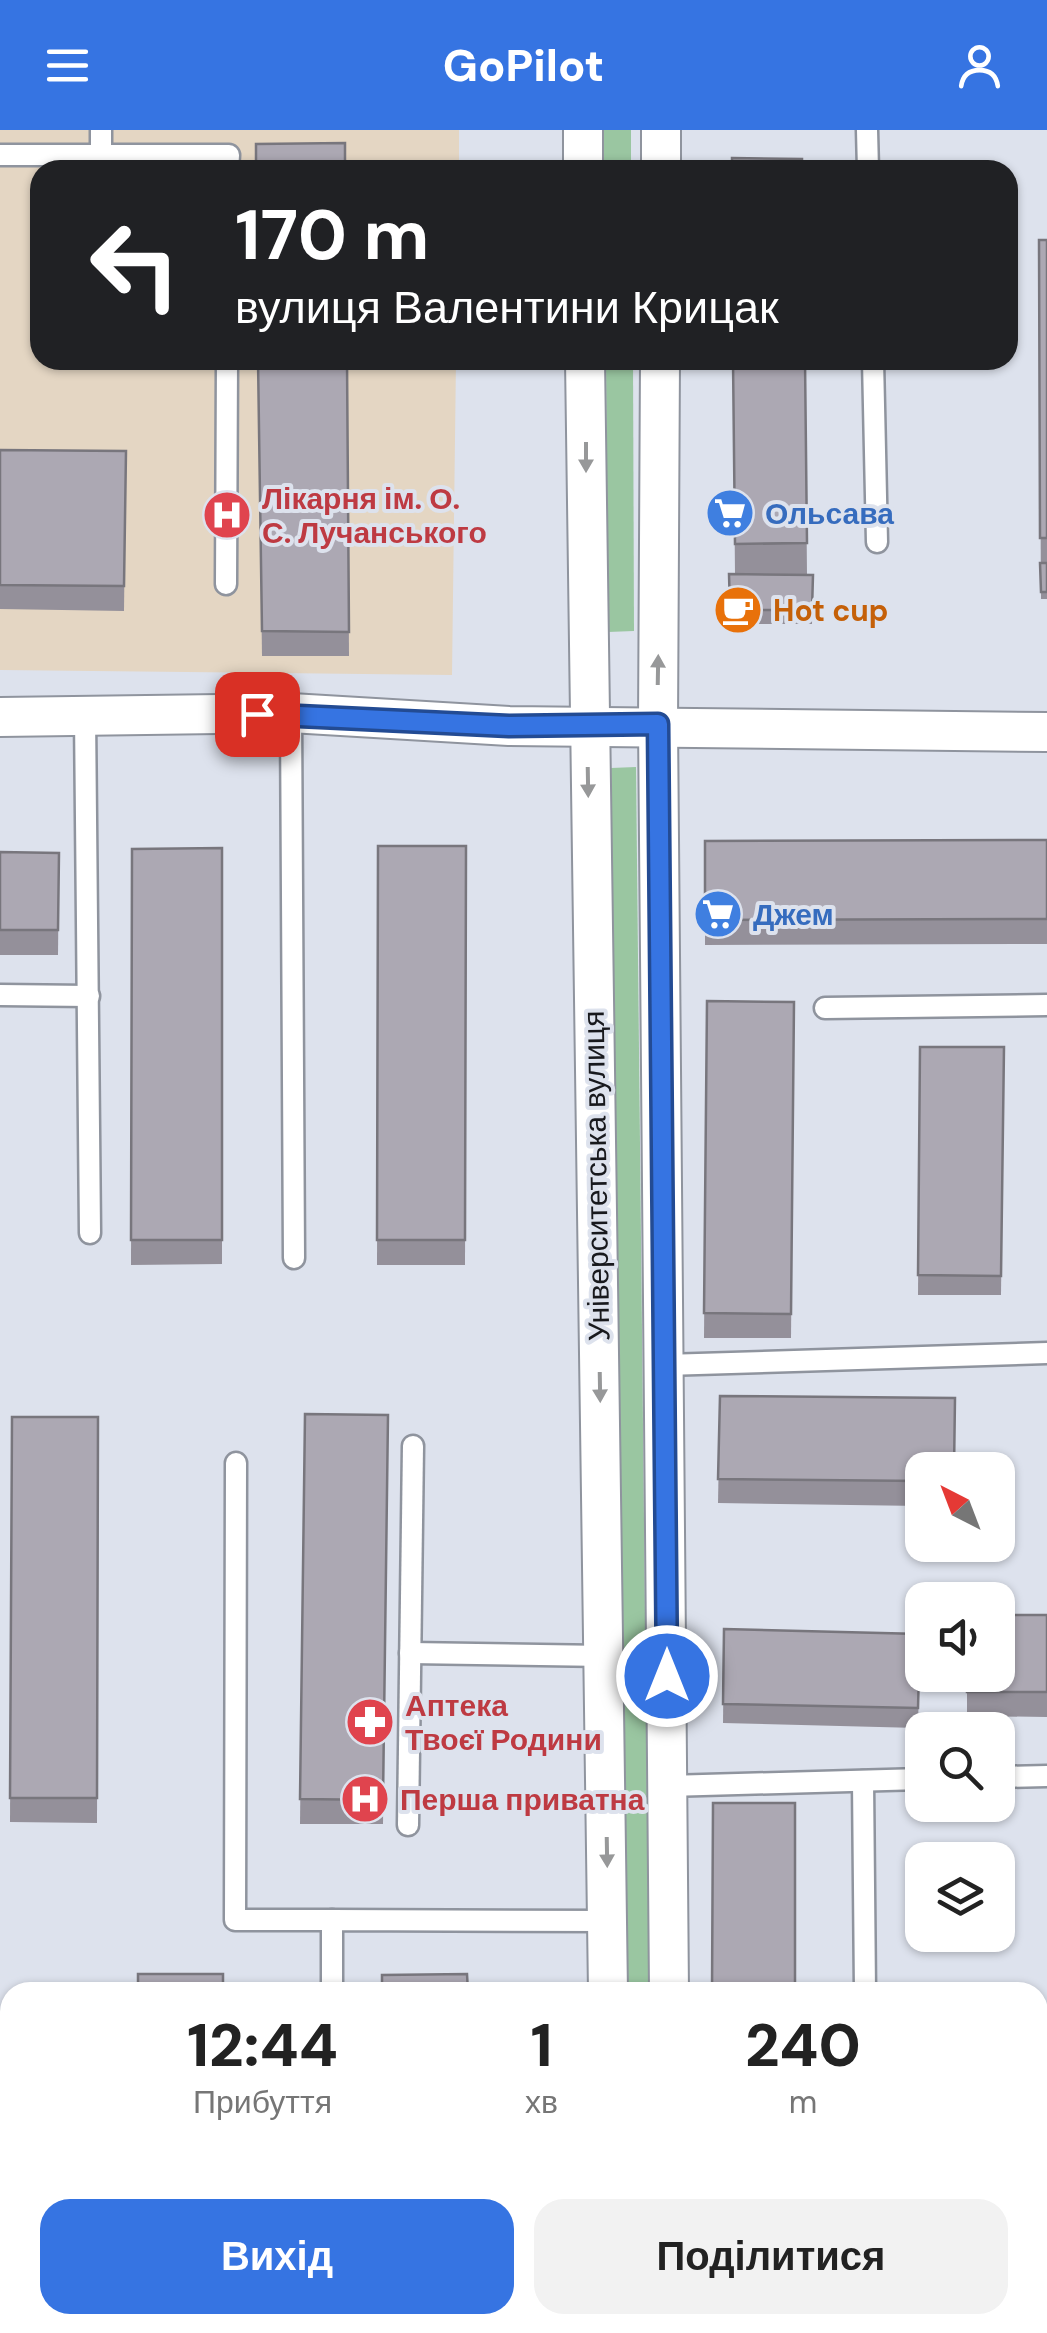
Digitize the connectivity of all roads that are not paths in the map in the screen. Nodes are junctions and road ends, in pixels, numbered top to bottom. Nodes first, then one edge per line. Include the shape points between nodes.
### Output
1 (101, 130) edge
2 (583, 130) edge
3 (662, 130) edge
4 (867, 130) edge
5 (0, 155) edge
6 (101, 155) junction
7 (228, 160) edge
8 (583, 160) edge
9 (661, 160) edge
10 (868, 160) edge
11 (227, 370) edge
12 (585, 370) edge
13 (660, 370) edge
14 (873, 370) edge
15 (877, 542) dead end
16 (226, 584) dead end
17 (291, 713) junction
18 (85, 716) junction
19 (0, 717) edge
20 (588, 723) junction
21 (658, 724) junction
22 (1047, 732) edge
23 (0, 995) edge
24 (89, 996) junction
25 (1047, 1004) edge
26 (825, 1008) dead end
27 (90, 1233) dead end
28 (294, 1258) dead end
29 (1047, 1353) edge
30 (665, 1364) junction
31 (413, 1446) dead end
32 (236, 1463) dead end
33 (410, 1653) junction
34 (606, 1656) junction
35 (1047, 1776) edge
36 (1015, 1777) edge
37 (905, 1780) edge
38 (863, 1781) junction
39 (668, 1786) junction
40 (408, 1824) dead end
41 (332, 1920) junction
42 (608, 1921) junction
43 (332, 1982) edge
44 (608, 1982) edge
45 (670, 1982) edge
46 (865, 1982) edge

1 - 6 lane
2 - 8 street
3 - 9 street
4 - 10 lane
5 - 6 lane
6 - 7 lane
11 - 16 lane
12 -> 20 street, Університетська вулиця
21 -> 13 street
14 - 15 lane
17 - 18 street
17 - 20 street via 509,726
17 - 28 lane
18 - 19 street
18 - 24 lane
20 - 21 street
20 -> 34 street, Університетська вулиця
21 - 22 street
21 - 30 street
23 - 24 lane
24 - 27 lane
25 - 26 lane
29 - 30 lane
30 - 39 street
31 - 33 lane
32 - 41 lane via 235,1920
33 - 34 lane
33 - 40 lane
34 -> 42 street, Університетська вулиця
35 - 36 lane
37 - 38 lane
38 - 39 lane
38 - 46 lane
39 - 45 street
41 - 42 lane
41 - 43 lane
42 - 44 street, Університетська вулиця

